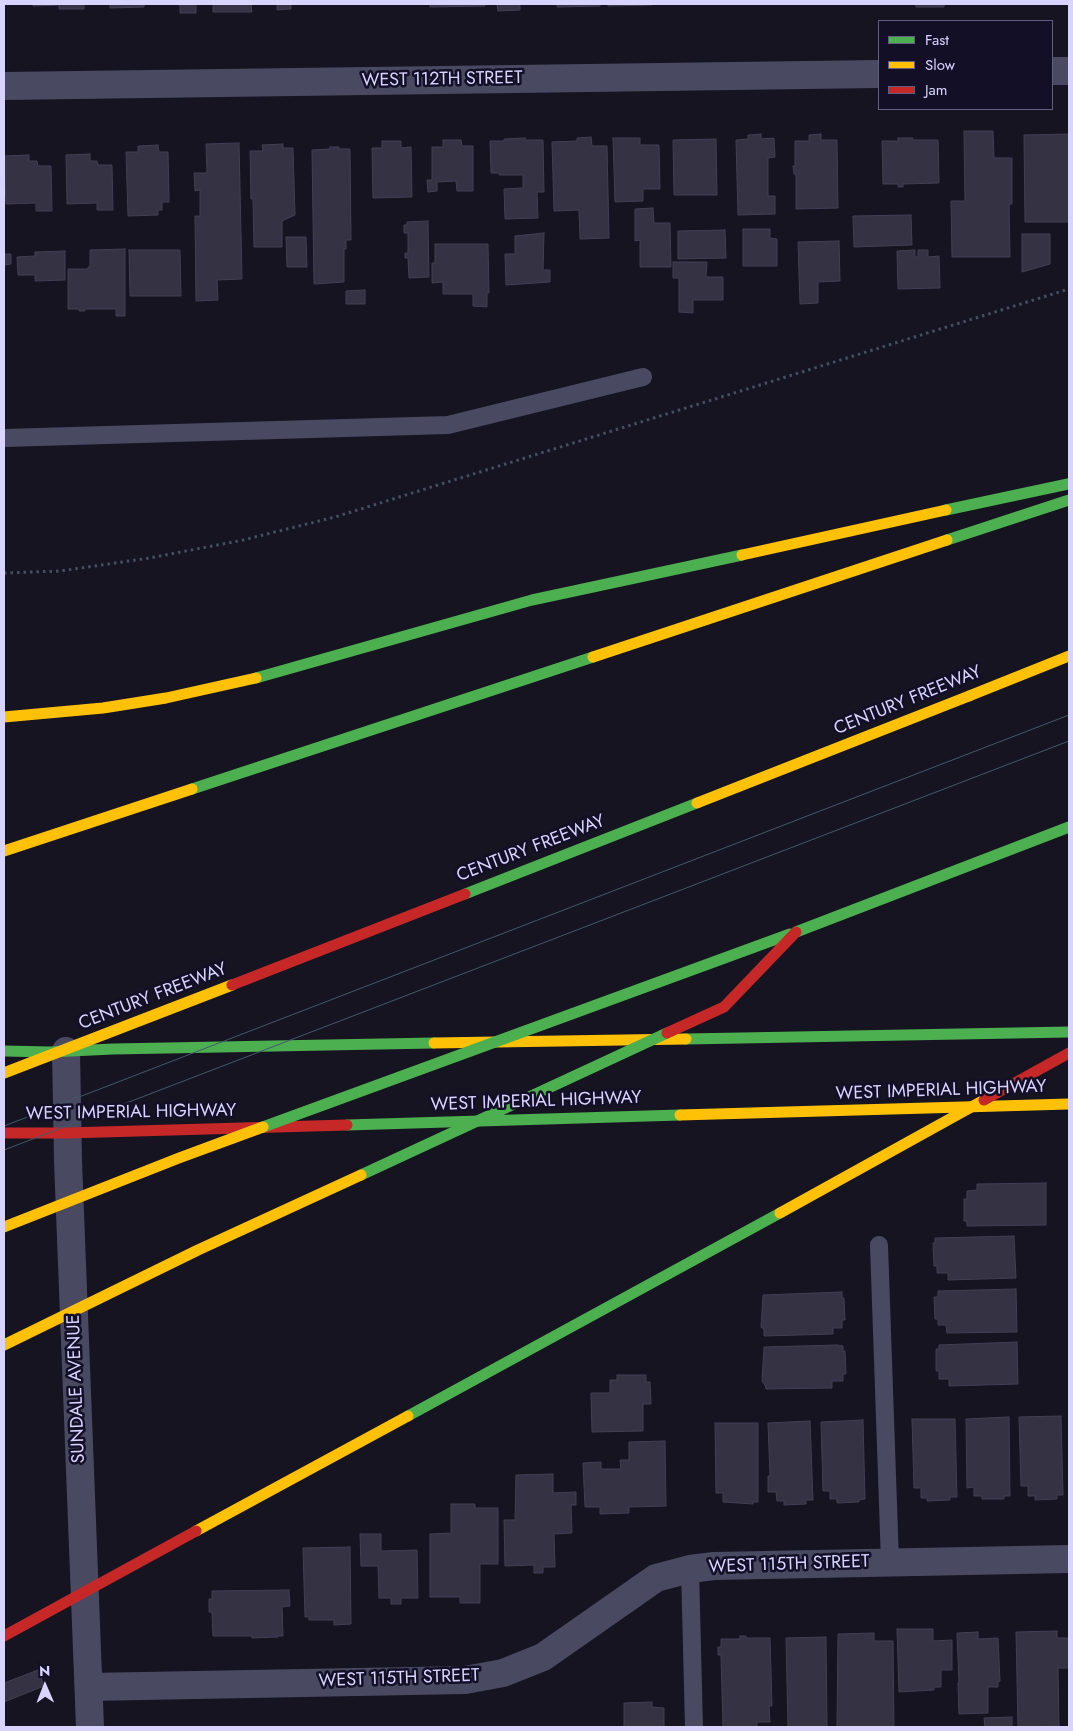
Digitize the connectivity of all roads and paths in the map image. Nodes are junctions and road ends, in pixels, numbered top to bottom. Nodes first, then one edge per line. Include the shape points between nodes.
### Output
1 (1053, 71) edge
2 (1069, 71) edge
3 (878, 74) edge
4 (4, 86) edge
5 (1069, 289) edge
6 (643, 378) dead end
7 (4, 438) edge
8 (1069, 484) edge
9 (1069, 500) edge
10 (4, 573) edge
11 (1069, 656) edge
12 (4, 717) edge
13 (1069, 826) edge
14 (4, 851) edge
15 (796, 932) junction
16 (1069, 1032) edge
17 (4, 1051) edge
18 (66, 1051) junction
19 (1069, 1054) edge
20 (4, 1073) edge
21 (1069, 1104) edge
22 (4, 1133) edge
23 (67, 1133) junction
24 (4, 1227) edge
25 (879, 1245) dead end
26 (4, 1345) edge
27 (1069, 1559) edge
28 (890, 1562) junction
29 (690, 1569) junction
30 (4, 1636) edge
31 (89, 1687) junction
32 (90, 1727) edge
33 (694, 1727) edge

1 - 2 street
3 - 4 street, WEST 112TH STREET
5 - 10 path via 335,517 243,540 150,558 60,571
6 - 7 lane via 448,425
8 - 12 main road via 532,600 250,680 103,708
9 - 14 main road
11 - 20 main road, CENTURY FREEWAY, bridge
13 - 15 main road
15 - 24 main road, bridge via 178,1158
15 - 26 main road, bridge via 724,1007 198,1250
16 - 18 main road
17 - 18 main road
18 - 23 street, SUNDALE AVENUE
19 - 30 main road, bridge
21 - 23 main road, WEST IMPERIAL HIGHWAY
22 - 23 main road, WEST IMPERIAL HIGHWAY
23 - 31 street, SUNDALE AVENUE
25 - 28 lane
27 - 28 street, WEST 115TH STREET
28 - 29 street, WEST 115TH STREET
29 - 31 street, WEST 115TH STREET via 656,1578 543,1657 503,1673 465,1680
29 - 33 lane
31 - 32 street, SUNDALE AVENUE

